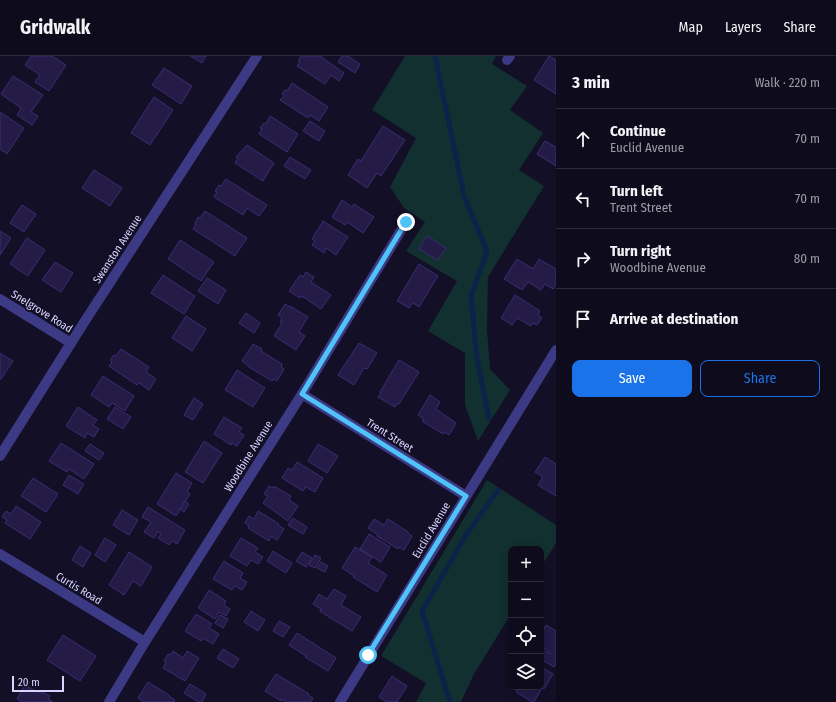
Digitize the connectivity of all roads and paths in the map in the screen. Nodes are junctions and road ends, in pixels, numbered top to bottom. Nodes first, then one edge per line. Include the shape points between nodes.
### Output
1 (257, 56) edge
2 (406, 222) dead end
3 (0, 299) edge
4 (70, 343) junction
5 (556, 350) edge
6 (302, 394) junction
7 (0, 456) edge
8 (466, 496) junction
9 (0, 554) edge
10 (145, 642) junction
11 (109, 702) edge
12 (340, 702) edge

1 - 4 street, Swanston Avenue
2 - 6 street, Woodbine Avenue
3 - 4 street, Snelgrove Road
4 - 7 street, Swanston Avenue
5 - 8 street, Euclid Avenue
6 - 8 street, Trent Street
6 - 10 street, Woodbine Avenue
8 - 12 street, Euclid Avenue
9 - 10 street, Curtis Road
10 - 11 street, Woodbine Avenue

